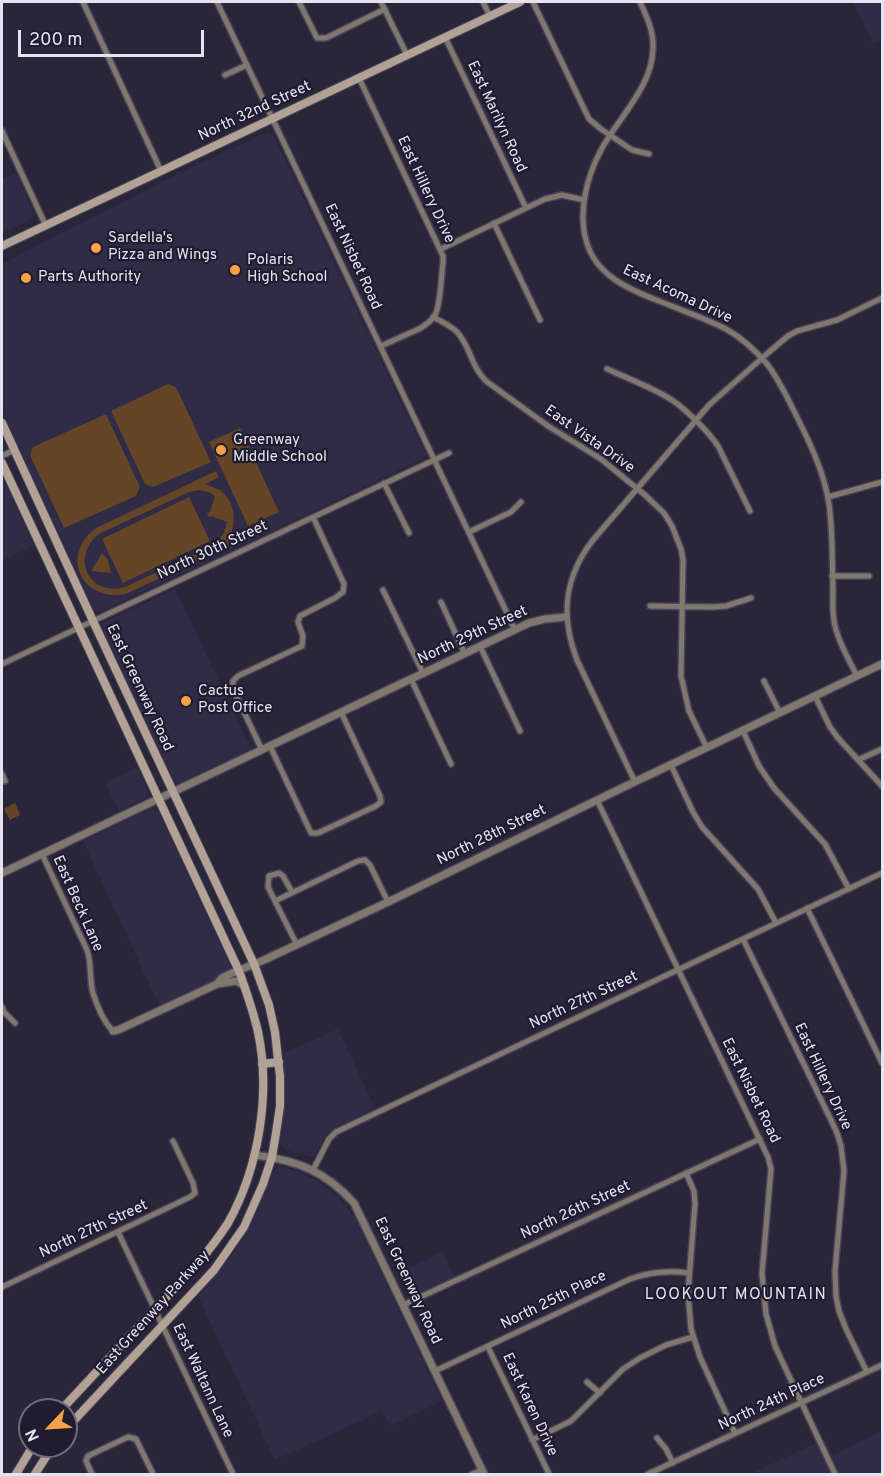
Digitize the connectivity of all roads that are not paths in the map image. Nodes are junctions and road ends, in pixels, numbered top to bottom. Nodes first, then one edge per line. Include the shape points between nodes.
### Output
1 (83, 2) edge
2 (217, 2) edge
3 (298, 2) edge
4 (381, 2) edge
5 (483, 2) edge
6 (520, 2) edge
7 (533, 2) edge
8 (640, 2) edge
9 (385, 9) junction
10 (490, 16) junction
11 (445, 37) junction
12 (407, 55) junction
13 (247, 65) junction
14 (225, 75) dead end
15 (359, 78) junction
16 (273, 120) junction
17 (2, 131) edge
18 (610, 136) junction
19 (649, 154) dead end
20 (161, 171) junction
21 (584, 200) junction
22 (526, 208) junction
23 (494, 223) junction
24 (46, 226) junction
25 (2, 246) edge
26 (441, 249) junction
27 (882, 298) edge
28 (434, 317) junction
29 (540, 320) dead end
30 (381, 346) junction
31 (762, 358) junction
32 (607, 369) dead end
33 (695, 420) junction
34 (2, 423) edge
35 (14, 450) junction
36 (449, 453) dead end
37 (2, 456) edge
38 (434, 460) junction
39 (2, 462) edge
40 (882, 482) edge
41 (384, 483) junction
42 (637, 488) junction
43 (828, 497) junction
44 (521, 502) dead end
45 (750, 511) dead end
46 (313, 517) junction
47 (469, 532) junction
48 (409, 533) dead end
49 (832, 576) junction
50 (868, 576) dead end
51 (383, 590) dead end
52 (752, 598) dead end
53 (441, 602) dead end
54 (650, 606) dead end
55 (682, 607) junction
56 (566, 617) junction
57 (93, 621) junction
58 (78, 628) junction
59 (515, 630) junction
60 (480, 646) junction
61 (465, 654) junction
62 (2, 664) edge
63 (882, 664) edge
64 (423, 673) junction
65 (857, 676) junction
66 (411, 679) junction
67 (764, 681) dead end
68 (815, 696) junction
69 (341, 712) junction
70 (780, 713) junction
71 (520, 731) dead end
72 (743, 731) junction
73 (270, 746) junction
74 (706, 748) junction
75 (882, 748) edge
76 (262, 750) junction
77 (858, 760) junction
78 (451, 764) dead end
79 (671, 765) junction
80 (2, 774) edge
81 (5, 781) dead end
82 (635, 782) junction
83 (882, 786) edge
84 (173, 792) junction
85 (158, 799) junction
86 (597, 800) junction
87 (42, 854) junction
88 (2, 873) edge
89 (880, 874) edge
90 (882, 883) edge
91 (849, 889) junction
92 (292, 892) junction
93 (275, 900) junction
94 (225, 902) junction
95 (388, 902) junction
96 (209, 907) junction
97 (807, 908) junction
98 (776, 923) junction
99 (743, 939) junction
100 (297, 945) junction
101 (254, 964) junction
102 (238, 970) junction
103 (678, 970) junction
104 (217, 984) junction
105 (244, 985) junction
106 (2, 1007) edge
107 (15, 1023) dead end
108 (113, 1031) joint
109 (279, 1062) junction
110 (882, 1063) edge
111 (262, 1064) junction
112 (760, 1139) junction
113 (173, 1141) dead end
114 (254, 1155) junction
115 (272, 1157) junction
116 (313, 1170) junction
117 (686, 1173) junction
118 (118, 1232) junction
119 (217, 1239) junction
120 (228, 1249) junction
121 (689, 1273) junction
122 (2, 1287) edge
123 (404, 1305) junction
124 (154, 1309) junction
125 (162, 1326) junction
126 (693, 1337) junction
127 (488, 1347) junction
128 (882, 1365) edge
129 (435, 1371) junction
130 (867, 1372) junction
131 (588, 1382) dead end
132 (600, 1393) junction
133 (72, 1398) edge
134 (801, 1402) junction
135 (78, 1416) edge
136 (735, 1433) junction
137 (657, 1438) dead end
138 (532, 1440) junction
139 (26, 1458) edge
140 (45, 1458) edge
141 (673, 1463) junction
142 (483, 1472) edge
143 (16, 1474) edge
144 (35, 1474) edge
145 (92, 1474) edge
146 (153, 1474) edge
147 (233, 1474) edge
148 (471, 1474) edge
149 (549, 1474) edge
150 (648, 1474) edge
151 (835, 1474) edge

1 - 20 street
2 - 13 street, East Nisbet Road
3 - 9 street via 317,38 326,38
4 - 9 street
5 - 10 street
6 - 10 main road, North 32nd Street
7 - 18 street via 586,113
8 - 18 street, East Acoma Drive via 650,27 651,64 645,83
9 - 12 street
10 - 11 main road, North 32nd Street
11 - 12 main road, North 32nd Street
11 - 22 street, East Marilyn Road
12 - 15 main road, North 32nd Street
13 - 14 street
13 - 16 street, East Nisbet Road
15 - 16 main road, North 32nd Street
15 - 26 street, East Hillery Drive
16 - 20 main road, North 32nd Street
16 - 30 street, East Nisbet Road
17 - 24 street
18 - 19 street via 632,150
18 - 21 street, East Acoma Drive via 596,160
20 - 24 main road, North 32nd Street
21 - 22 street via 554,196
21 - 31 street, East Acoma Drive via 585,238 604,271 630,289 725,329
22 - 23 street
23 - 26 street
23 - 29 street
24 - 25 main road, North 32nd Street
26 - 28 street, East Hillery Drive via 443,263
27 - 31 street via 837,320 795,332
28 - 30 street via 421,328
28 - 42 street, East Vista Drive via 460,335 486,381
30 - 38 street, East Nisbet Road
31 - 33 street
31 - 43 street, East Acoma Drive via 779,382 814,453
32 - 33 street via 670,398
33 - 42 street
33 - 45 street via 718,446
34 - 35 main road, East Greenway Road
35 - 37 street
35 - 57 main road, East Greenway Road
36 - 38 street
38 - 41 street, North 30th Street
38 - 47 street, East Nisbet Road
39 - 58 main road, East Greenway Road
40 - 43 street
41 - 46 street, North 30th Street
41 - 48 street
42 - 55 street, East Vista Drive via 664,513 677,535 683,560
42 - 56 street via 582,555 570,584
43 - 49 street, East Acoma Drive
44 - 47 street via 511,512
46 - 57 street, North 30th Street
46 - 76 street via 344,584 343,592 300,616 302,646 233,681 233,689
47 - 59 street, East Nisbet Road
49 - 50 street
49 - 65 street, East Acoma Drive via 835,626
51 - 64 street
52 - 55 street via 726,606
53 - 61 street
54 - 55 street
55 - 74 street, East Vista Drive via 683,687
56 - 59 street, North 29th Street via 538,620
56 - 82 street via 577,660
57 - 58 street, North 30th Street
57 - 84 main road, East Greenway Road
58 - 62 street, North 30th Street
58 - 85 main road, East Greenway Road
59 - 60 street, North 29th Street
60 - 61 street, North 29th Street
60 - 71 street
61 - 64 street, North 29th Street
63 - 65 street, North 28th Street
64 - 66 street, North 29th Street
65 - 68 street, North 28th Street
66 - 69 street, North 29th Street
66 - 78 street
67 - 70 street
68 - 70 street, North 28th Street
68 - 77 street via 830,727
69 - 73 street, North 29th Street
69 - 73 street via 380,796 381,802 376,806 312,833
70 - 72 street, North 28th Street
72 - 74 street, North 28th Street
72 - 91 street via 767,779 825,844
73 - 76 street, North 29th Street
74 - 79 street, North 28th Street
75 - 77 street
76 - 84 street, North 29th Street
77 - 83 street
79 - 82 street, North 28th Street
79 - 98 street via 702,827 758,889
80 - 81 street
82 - 86 street, North 28th Street
84 - 85 street, North 29th Street
84 - 94 main road, East Greenway Road
85 - 87 street, North 29th Street
85 - 96 main road, East Greenway Road
86 - 95 street, North 28th Street
86 - 103 street, East Nisbet Road
87 - 88 street, North 29th Street
87 - 108 street, East Beck Lane via 87,950 93,993
89 - 90 street
89 - 91 street, North 27th Street
91 - 97 street, North 27th Street
92 - 93 street
92 - 93 street via 279,873 268,876 268,887
92 - 95 street via 365,860
93 - 100 street
94 - 96 main road
94 - 101 main road, East Greenway Road
95 - 100 street, North 28th Street
96 - 102 main road, East Greenway Road
97 - 98 street, North 27th Street
97 - 110 street
98 - 99 street, North 27th Street
99 - 103 street, North 27th Street
99 - 130 street, East Hillery Drive via 841,1146 844,1171 835,1288 839,1311
100 - 101 street, North 28th Street
101 - 102 street, North 28th Street
101 - 109 main road, East Greenway Parkway via 269,1005
102 - 104 street, North 28th Street
102 - 105 main road, East Greenway Parkway
103 - 112 street, East Nisbet Road
103 - 116 street, North 27th Street via 336,1132
104 - 105 street, North 28th Street via 236,981
104 - 108 street, North 28th Street
105 - 111 main road, East Greenway Parkway via 258,1032
106 - 107 street
109 - 111 main road
109 - 115 main road, East Greenway Parkway via 280,1106
111 - 114 main road, East Greenway Parkway via 263,1106
112 - 117 street, North 26th Street
112 - 134 street, East Nisbet Road via 771,1169 762,1274 764,1304 775,1347
113 - 118 street, North 27th Street via 195,1193
114 - 115 street, East Greenway Road
114 - 119 main road, East Greenway Parkway via 236,1206
115 - 116 street, East Greenway Road
115 - 120 main road, East Greenway Parkway via 254,1207
116 - 123 street, East Greenway Road via 329,1179 354,1203
117 - 121 street via 695,1204
117 - 123 street, North 26th Street
118 - 122 street, North 27th Street
118 - 124 street, East Waltann Lane
119 - 120 main road
119 - 124 main road, East Greenway Parkway
120 - 125 main road, East Greenway Parkway via 214,1270
121 - 126 street via 688,1311
121 - 127 street, North 25th Place via 666,1271 630,1279
123 - 129 street, East Greenway Road
124 - 125 street, East Waltann Lane
124 - 133 main road, East Greenway Parkway
125 - 135 main road, East Greenway Parkway
125 - 147 street, East Waltann Lane
126 - 132 street via 640,1358
126 - 136 street
127 - 129 street, North 25th Place
127 - 138 street, East Karen Drive
128 - 130 street, North 24th Place
129 - 142 street, East Greenway Road
130 - 134 street, North 24th Place
131 - 132 street
132 - 138 street via 571,1422
134 - 136 street, North 24th Place
134 - 151 street, East Nisbet Road
136 - 141 street, North 24th Place
137 - 141 street
138 - 149 street, East Karen Drive
139 - 143 main road
140 - 144 main road
141 - 150 street, North 24th Place
142 - 148 street
145 - 146 street via 86,1461 88,1456 128,1437 136,1439

